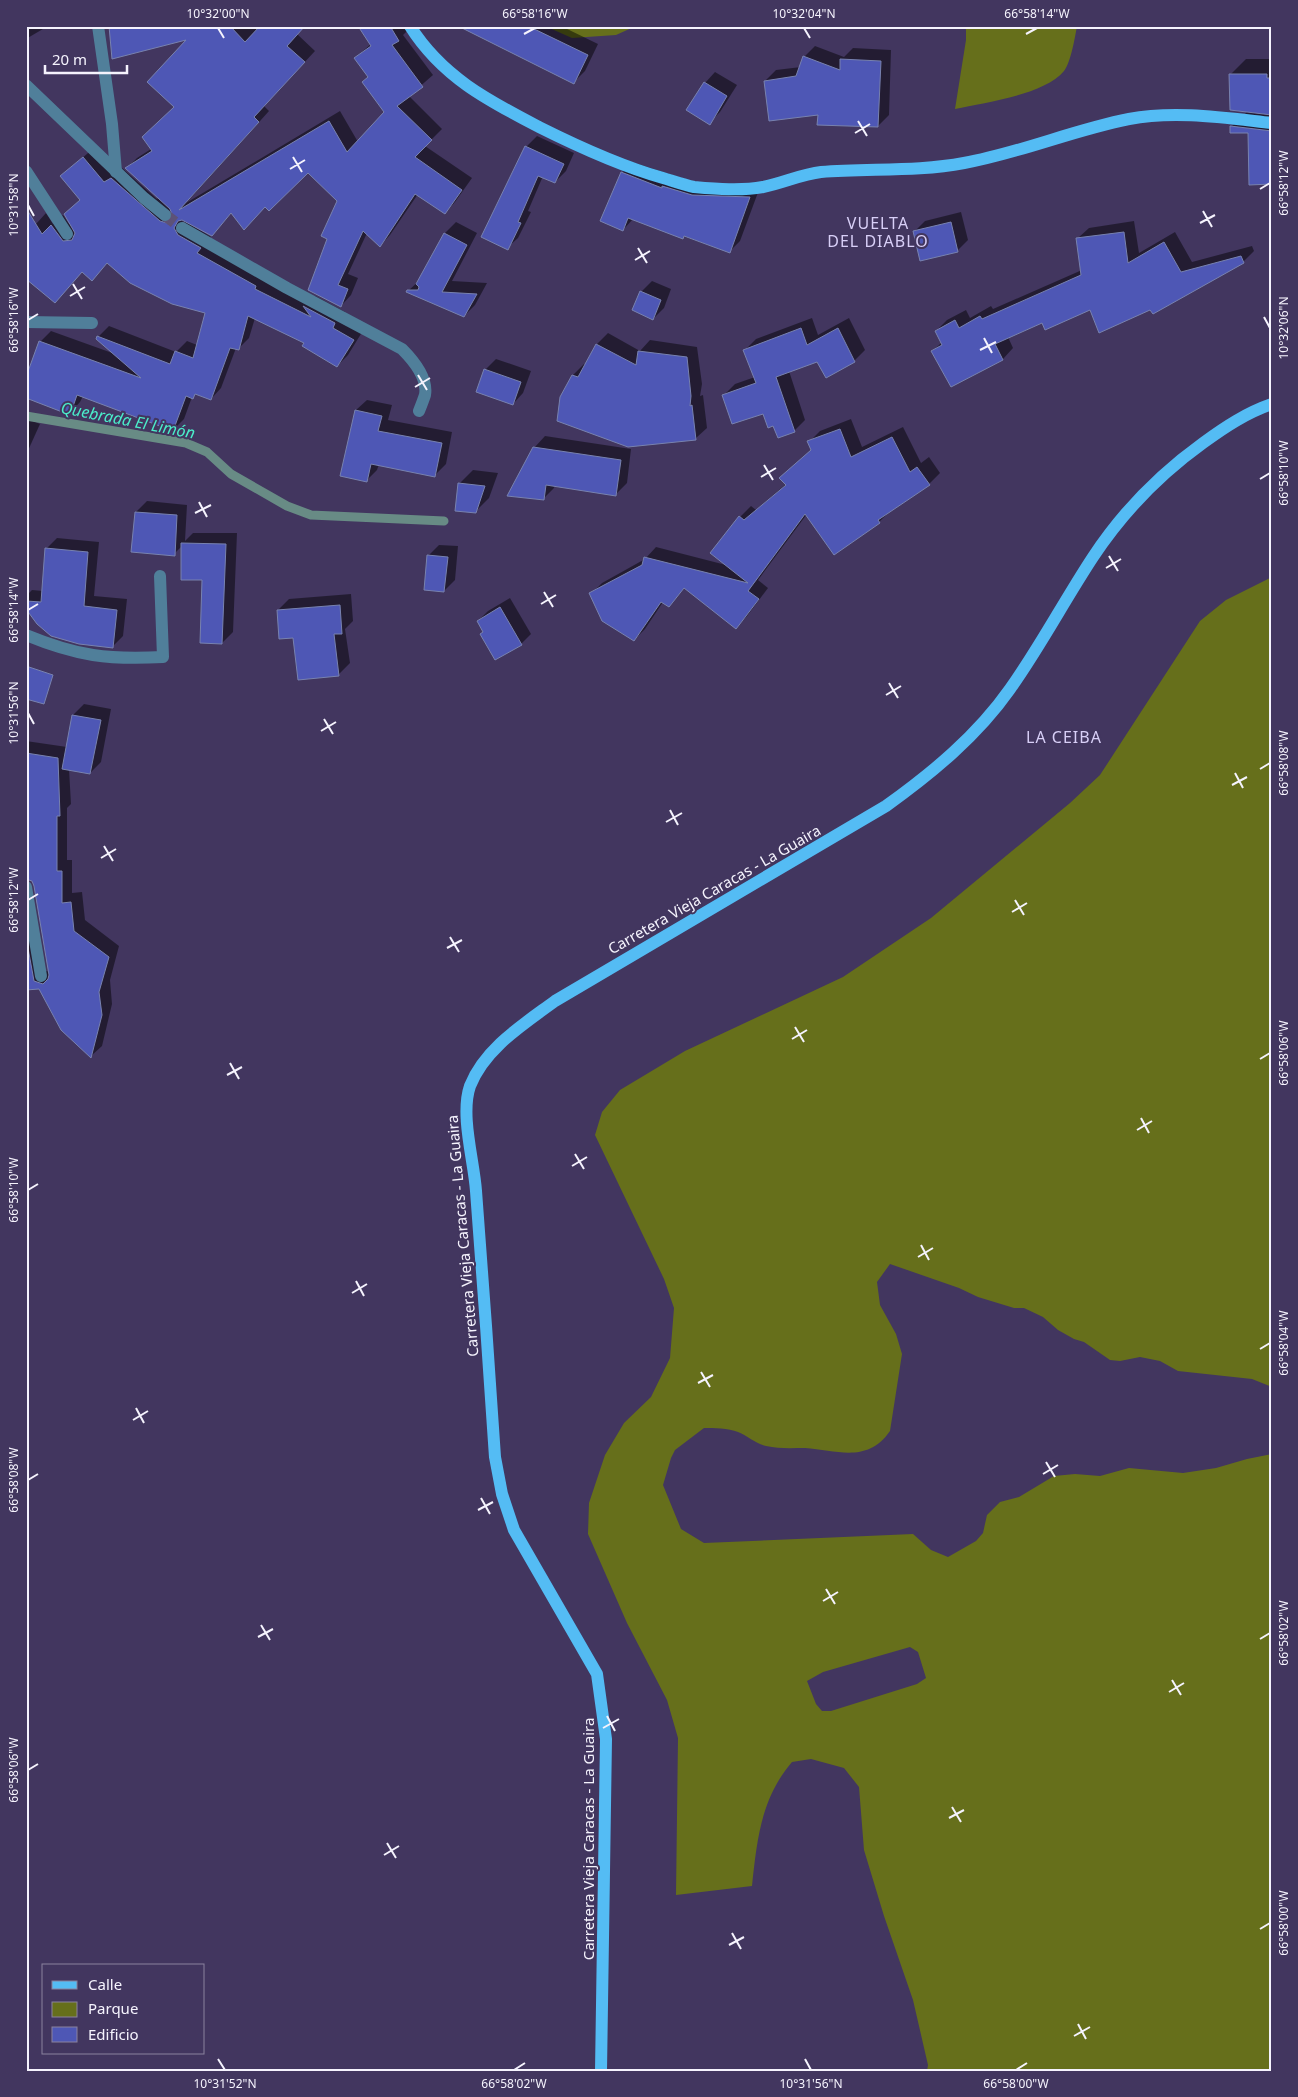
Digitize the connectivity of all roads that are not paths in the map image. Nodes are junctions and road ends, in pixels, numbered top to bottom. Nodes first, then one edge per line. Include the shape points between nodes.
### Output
1 (98, 26) edge
2 (410, 26) edge
3 (26, 85) edge
4 (1272, 123) edge
5 (26, 172) edge
6 (116, 172) junction
7 (165, 214) tunnel mouth
8 (182, 228) tunnel mouth
9 (67, 234) dead end
10 (26, 322) edge
11 (92, 323) dead end
12 (1272, 404) edge
13 (419, 411) dead end
14 (160, 576) dead end
15 (26, 635) edge
16 (26, 887) edge
17 (41, 976) dead end
18 (601, 2071) edge

1 - 6 street
2 - 4 main road via 464,85 497,105 580,147 648,174 691,186 728,190 761,188 818,173 962,164 1131,118 1178,115
3 - 6 street
5 - 9 street
6 - 7 street
8 - 13 street via 402,349 411,358 425,385
10 - 11 street
12 - 18 main road, Carretera Vieja Caracas - La Guaira via 1245,414 1184,457 1123,517 1094,556 1010,689 974,733 928,776 886,806 555,1001 498,1047 480,1067 470,1087 466,1112 476,1188 495,1457 502,1494 514,1530 597,1674 602,1697 606,1739
14 - 15 street via 163,657 91,656 57,648
16 - 17 street

